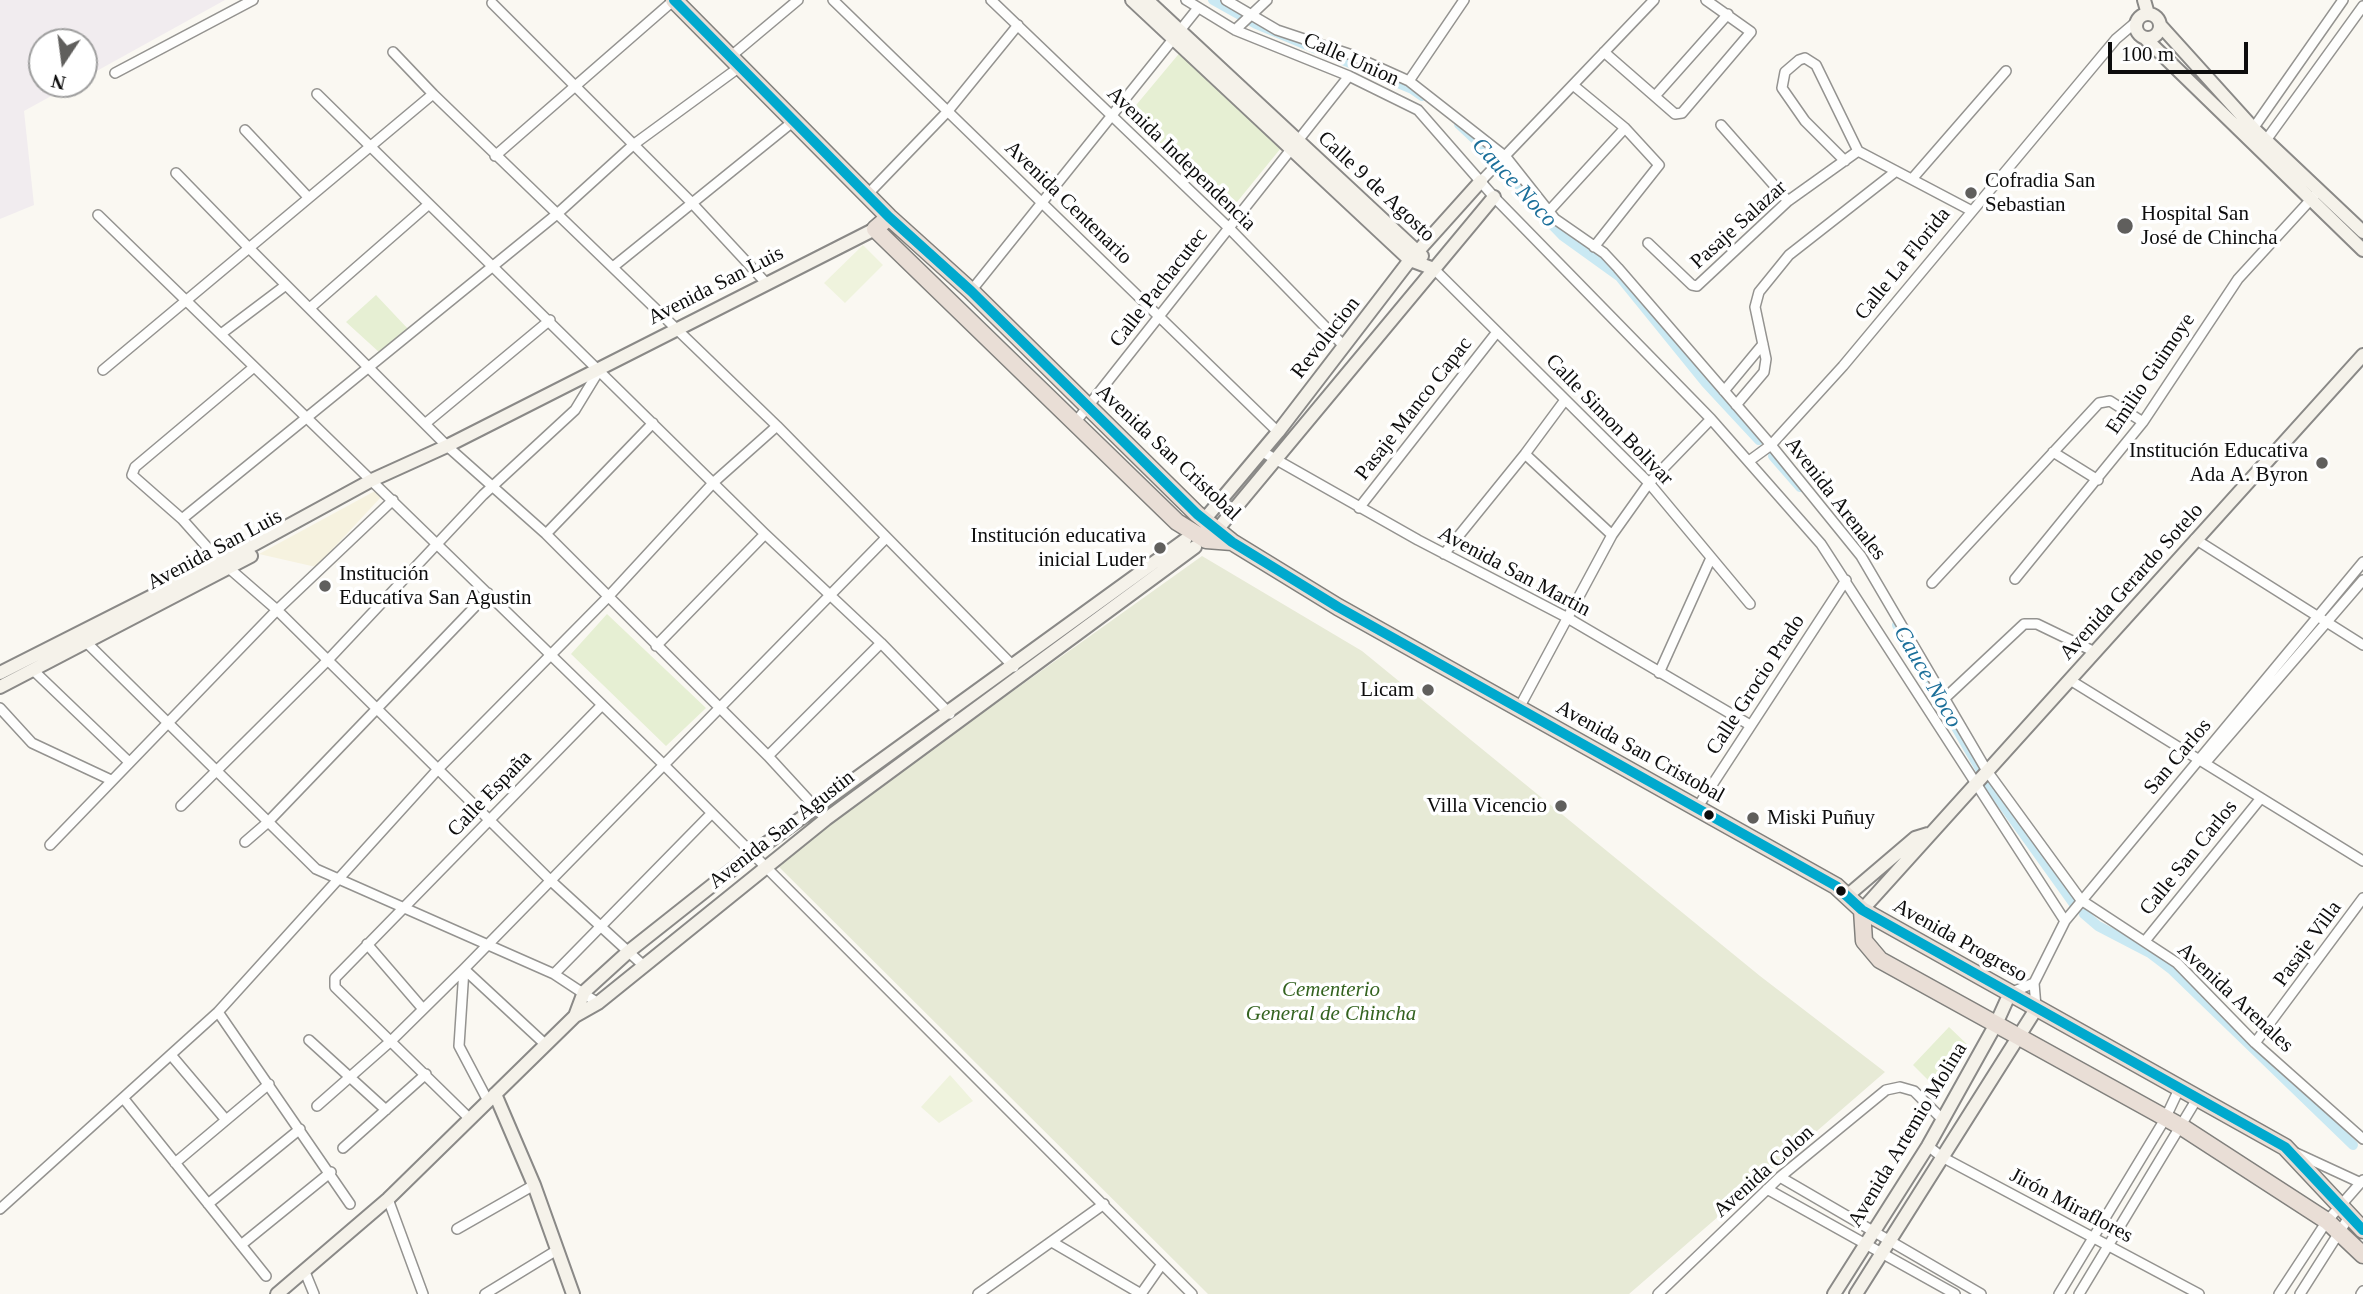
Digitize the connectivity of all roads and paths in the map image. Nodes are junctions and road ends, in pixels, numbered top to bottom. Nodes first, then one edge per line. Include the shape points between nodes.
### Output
1 (253, 0) edge
2 (674, 0) edge
3 (798, 0) edge
4 (833, 0) edge
5 (991, 0) edge
6 (1186, 0) edge
7 (1227, 0) edge
8 (1268, 0) edge
9 (1464, 0) edge
10 (1654, 0) edge
11 (1706, 0) edge
12 (2144, 0) edge
13 (2343, 0) edge
14 (1137, 1) edge
15 (492, 3) dead end
16 (2363, 6) edge
17 (1198, 8) junction
18 (1728, 14) junction
19 (2148, 14) junction
20 (1248, 18) junction
21 (2136, 22) junction
22 (1018, 25) junction
23 (2160, 25) junction
24 (1235, 30) junction
25 (1176, 34) junction
26 (2146, 39) junction
27 (1604, 51) junction
28 (393, 52) dead end
29 (735, 62) junction
30 (2199, 70) junction
31 (2006, 71) dead end
32 (115, 74) dead end
33 (1349, 76) junction
34 (1409, 81) junction
35 (2189, 81) junction
36 (1573, 85) junction
37 (574, 86) junction
38 (317, 94) dead end
39 (433, 94) junction
40 (1655, 96) junction
41 (948, 111) junction
42 (1111, 118) junction
43 (795, 120) junction
44 (1721, 125) dead end
45 (1625, 128) junction
46 (246, 130) dead end
47 (2250, 133) junction
48 (633, 145) junction
49 (1294, 145) junction
50 (2263, 145) junction
51 (369, 148) junction
52 (1858, 151) junction
53 (495, 156) junction
54 (1506, 158) junction
55 (1844, 161) junction
56 (1895, 172) junction
57 (176, 173) dead end
58 (1912, 179) junction
59 (1481, 181) junction
60 (867, 195) junction
61 (2315, 195) junction
62 (308, 197) junction
63 (1494, 197) junction
64 (691, 201) junction
65 (1788, 201) junction
66 (1042, 203) junction
67 (429, 204) junction
68 (1970, 210) junction
69 (1549, 211) junction
70 (557, 214) junction
71 (98, 215) dead end
72 (889, 217) junction
73 (1229, 228) junction
74 (875, 229) junction
75 (2363, 232) edge
76 (1648, 243) dead end
77 (1594, 247) junction
78 (249, 248) junction
79 (2363, 250) edge
80 (1414, 256) junction
81 (494, 266) junction
82 (613, 267) junction
83 (1434, 269) junction
84 (767, 284) junction
85 (286, 285) junction
86 (971, 291) junction
87 (185, 299) junction
88 (311, 307) junction
89 (995, 314) junction
90 (1159, 317) junction
91 (550, 320) junction
92 (676, 330) junction
93 (981, 331) junction
94 (1497, 332) junction
95 (221, 334) junction
96 (1763, 344) junction
97 (1344, 346) junction
98 (2363, 355) edge
99 (368, 366) junction
100 (254, 367) junction
101 (600, 369) junction
102 (103, 370) dead end
103 (1724, 391) junction
104 (1565, 400) junction
105 (1736, 405) junction
106 (1088, 406) junction
107 (1711, 419) junction
108 (306, 420) junction
109 (2143, 422) junction
110 (426, 423) junction
111 (653, 423) junction
112 (1074, 424) junction
113 (777, 426) junction
114 (1278, 432) junction
115 (1771, 445) junction
116 (447, 446) junction
117 (1262, 451) junction
118 (2053, 452) junction
119 (1525, 454) junction
120 (1276, 460) junction
121 (1749, 461) junction
122 (2098, 480) junction
123 (713, 482) junction
124 (375, 483) junction
125 (1649, 483) junction
126 (494, 486) junction
127 (393, 500) junction
128 (1359, 508) junction
129 (181, 519) junction
130 (546, 534) junction
131 (765, 534) junction
132 (1200, 535) junction
133 (1612, 535) junction
134 (885, 539) junction
135 (2195, 539) junction
136 (438, 545) junction
137 (1444, 554) junction
138 (1710, 560) junction
139 (2363, 562) edge
140 (225, 565) junction
141 (2015, 579) dead end
142 (1846, 580) junction
143 (2363, 580) edge
144 (1932, 583) dead end
145 (488, 593) junction
146 (831, 596) junction
147 (608, 597) junction
148 (1750, 604) dead end
149 (277, 610) junction
150 (2316, 616) junction
151 (1566, 617) junction
152 (2327, 622) junction
153 (82, 638) junction
154 (881, 643) junction
155 (2363, 645) edge
156 (656, 646) junction
157 (2095, 652) junction
158 (548, 655) junction
159 (328, 660) junction
160 (1013, 666) junction
161 (34, 671) junction
162 (0, 673) edge
163 (1658, 673) junction
164 (1023, 676) junction
165 (2070, 680) junction
166 (0, 687) edge
167 (1944, 699) junction
168 (601, 705) junction
169 (720, 707) junction
170 (0, 708) edge
171 (377, 708) junction
172 (1519, 708) junction
173 (947, 712) junction
174 (169, 723) junction
175 (958, 723) junction
176 (1750, 725) junction
177 (768, 756) junction
178 (2203, 760) junction
179 (130, 762) junction
180 (662, 763) junction
181 (439, 768) junction
182 (1987, 771) junction
183 (218, 772) junction
184 (111, 780) junction
185 (1974, 783) junction
186 (2261, 798) junction
187 (816, 805) junction
188 (181, 806) dead end
189 (1697, 808) junction
190 (711, 814) junction
191 (491, 819) junction
192 (826, 819) junction
193 (267, 823) junction
194 (1928, 834) junction
195 (245, 842) dead end
196 (50, 845) dead end
197 (753, 853) junction
198 (2363, 861) edge
199 (766, 867) junction
200 (337, 879) junction
201 (550, 880) junction
202 (1847, 895) junction
203 (2363, 898) edge
204 (2081, 900) junction
205 (402, 907) junction
206 (1862, 910) junction
207 (2065, 921) junction
208 (600, 927) junction
209 (2145, 941) junction
210 (367, 944) junction
211 (488, 946) junction
212 (628, 952) junction
213 (644, 966) junction
214 (464, 970) junction
215 (554, 974) junction
216 (2034, 983) junction
217 (584, 992) junction
218 (2010, 993) junction
219 (598, 1003) junction
220 (423, 1009) junction
221 (2036, 1009) junction
222 (218, 1012) junction
223 (575, 1016) junction
224 (1996, 1024) junction
225 (2020, 1036) junction
226 (309, 1040) dead end
227 (392, 1040) junction
228 (2256, 1043) junction
229 (546, 1045) junction
230 (172, 1055) junction
231 (426, 1074) junction
232 (351, 1077) junction
233 (269, 1084) junction
234 (2180, 1087) junction
235 (2198, 1097) junction
236 (492, 1098) junction
237 (124, 1099) junction
238 (317, 1106) dead end
239 (386, 1110) junction
240 (470, 1119) junction
241 (1942, 1119) junction
242 (2165, 1119) junction
243 (226, 1120) junction
244 (2182, 1127) junction
245 (300, 1129) junction
246 (2363, 1139) edge
247 (1928, 1146) junction
248 (2285, 1147) junction
249 (344, 1149) dead end
250 (1942, 1157) junction
251 (175, 1163) junction
252 (331, 1172) junction
253 (1780, 1177) junction
254 (2362, 1182) edge
255 (534, 1185) junction
256 (1768, 1189) junction
257 (388, 1199) junction
258 (350, 1203) dead end
259 (1104, 1203) junction
260 (208, 1204) junction
261 (0, 1209) edge
262 (2344, 1212) junction
263 (2333, 1226) junction
264 (457, 1229) dead end
265 (2363, 1230) edge
266 (1868, 1237) junction
267 (2092, 1237) junction
268 (1052, 1242) junction
269 (241, 1245) junction
270 (2108, 1245) junction
271 (1885, 1247) junction
272 (557, 1250) junction
273 (2363, 1255) edge
274 (1162, 1264) junction
275 (305, 1272) junction
276 (266, 1276) dead end
277 (277, 1294) edge
278 (314, 1294) edge
279 (423, 1294) edge
280 (485, 1294) edge
281 (573, 1294) edge
282 (978, 1294) edge
283 (1141, 1294) edge
284 (1192, 1294) edge
285 (1658, 1294) edge
286 (1834, 1294) edge
287 (1856, 1294) edge
288 (1955, 1294) edge
289 (1981, 1294) edge
290 (2059, 1294) edge
291 (2078, 1294) edge
292 (2199, 1294) edge
293 (2279, 1294) edge
294 (2300, 1294) edge

1 - 32 street
2 - 29 highway, Avenida San Cristobal
2 - 37 street
3 - 29 street
4 - 41 street, Avenida Centenario
5 - 22 street, Avenida Independencia
6 - 17 street, Calle Union
7 - 20 street, Avenida Arenales
8 - 20 street
9 - 34 street
10 - 27 street
11 - 18 street
12 - 19 street
13 - 47 street
14 - 25 street, Calle 9 de Agosto
15 - 37 street
16 - 50 street
17 - 24 street, Calle Union
17 - 25 street
18 - 40 street
18 - 40 street via 1750,35 1682,113 1675,114
19 - 21 street
19 - 23 street
20 - 24 street
20 - 34 street, Avenida Arenales
21 - 26 street via 2137,33
21 - 68 street, Calle La Florida via 2116,38
22 - 41 street
22 - 42 street, Avenida Independencia
23 - 26 street via 2157,35
23 - 30 street
24 - 33 street, Calle Union
25 - 42 street
25 - 49 street, Calle 9 de Agosto
26 - 35 street
27 - 36 street
27 - 40 street
28 - 39 street
29 - 43 highway, Avenida San Cristobal
29 - 48 street
30 - 35 street
30 - 47 street
31 - 58 street
33 - 49 street, Calle Pachacutec
33 - 59 street, Calle Union via 1418,110
34 - 54 street, Avenida Arenales
35 - 47 street
36 - 45 street
36 - 54 street
37 - 48 street
37 - 53 street
38 - 51 street
39 - 51 street
39 - 53 street
41 - 60 street
41 - 66 street, Avenida Centenario
42 - 66 street
42 - 73 street, Avenida Independencia
43 - 60 highway, Avenida San Cristobal
43 - 64 street
44 - 65 street
45 - 69 street
45 - 77 street via 1659,165
46 - 62 street
47 - 50 street
48 - 64 street
48 - 70 street
49 - 73 street, Calle Pachacutec
49 - 80 street, Calle 9 de Agosto
50 - 61 street
51 - 62 street
51 - 67 street
52 - 55 street, Pasaje Salazar
52 - 55 street via 1816,65 1805,58 1792,63 1785,72 1783,88 1805,121
52 - 56 street
53 - 70 street
54 - 59 street
54 - 69 street, Avenida Arenales
55 - 65 street, Pasaje Salazar
56 - 58 street
56 - 96 street via 1789,256 1759,292 1755,307
57 - 78 street
58 - 68 street
59 - 63 street, Avenida Arenales
59 - 80 street, Revolucion
60 - 72 highway, Avenida San Cristobal
61 - 75 street
61 - 79 street
61 - 109 street, Emilio Guimoye via 2226,295
62 - 78 street
63 - 83 street, Revolucion
63 - 107 street, Avenida Arenales
64 - 82 street
64 - 84 street
65 - 76 street, Pasaje Salazar via 1698,286
66 - 86 street
66 - 90 street, Avenida Centenario
67 - 81 street
67 - 88 street
68 - 115 street, Calle La Florida via 1843,366
69 - 77 street, Avenida Arenales
70 - 81 street
70 - 82 street
71 - 87 street
72 - 74 highway, Avenida San Luis
72 - 86 highway, Avenida San Cristobal
73 - 90 street, Calle Pachacutec
73 - 97 street, Avenida Independencia
74 - 84 street, Avenida San Luis
74 - 93 highway
77 - 103 street, Avenida Arenales via 1618,268
78 - 85 street
78 - 87 street
80 - 83 street, Calle 9 de Agosto
80 - 97 street, Revolucion
81 - 91 street
81 - 99 street
82 - 92 street
83 - 94 street, Calle Simon Bolivar
83 - 120 street, Revolucion
84 - 92 street, Avenida San Luis
85 - 88 street
85 - 95 street
86 - 89 highway, Avenida San Cristobal
87 - 95 street
87 - 102 street
88 - 99 street
89 - 93 highway
89 - 106 highway, Avenida San Cristobal
90 - 106 street, Calle Pachacutec
90 - 114 street, Avenida Centenario
91 - 101 street
91 - 110 street
92 - 101 street, Avenida San Luis
92 - 113 street
93 - 112 highway
94 - 104 street, Calle Simon Bolivar
94 - 128 street, Pasaje Manco Capac
95 - 100 street
96 - 103 street
96 - 105 street via 1764,372
97 - 114 street, Revolucion
98 - 135 street, Avenida Gerardo Sotelo
99 - 108 street
99 - 110 street
100 - 108 street
100 - 129 street via 132,471
101 - 111 street
101 - 116 street, Avenida San Luis
101 - 126 street via 575,410
103 - 105 street, Avenida Arenales
104 - 119 street
104 - 125 street, Calle Simon Bolivar
105 - 115 street, Avenida Arenales
106 - 112 street, Calle Pachacutec
106 - 132 highway, Avenida San Cristobal
107 - 121 street, Avenida Arenales
107 - 125 street
108 - 124 street
108 - 129 street
109 - 118 street via 2099,402
109 - 122 street, Emilio Guimoye
110 - 116 street
111 - 123 street
111 - 130 street
112 - 132 highway via 1177,522
113 - 123 street
113 - 134 street
114 - 117 street, Revolucion
115 - 121 street, Calle La Florida
115 - 167 street, Avenida Arenales via 1861,556
116 - 124 street, Avenida San Luis via 442,455
116 - 126 street
117 - 120 street, Avenida San Martin
117 - 132 street, Revolucion
118 - 122 street
118 - 144 street
119 - 133 street
119 - 137 street
120 - 128 street, Avenida San Martin
120 - 132 street, Revolucion
121 - 142 street, Avenida Arenales
122 - 141 street, Emilio Guimoye
123 - 131 street
123 - 147 street
124 - 127 street
124 - 140 street, Avenida San Luis
125 - 133 street
125 - 138 street, Calle Simon Bolivar
126 - 130 street
126 - 136 street
127 - 136 street
127 - 149 street
128 - 137 street, Avenida San Martin
129 - 140 street
130 - 147 street
131 - 146 street
131 - 156 street
132 - 160 street, Avenida San Agustin
132 - 164 street, Avenida San Agustin
132 - 172 highway, Avenida San Cristobal via 1232,542
133 - 151 street
134 - 146 street
134 - 160 street
135 - 150 street
135 - 157 street, Avenida Gerardo Sotelo
136 - 145 street
136 - 159 street
137 - 151 street, Avenida San Martin
138 - 148 street, Calle Simon Bolivar
138 - 163 street
139 - 150 street, San Carlos
140 - 149 street
140 - 153 street, Avenida San Luis
142 - 176 street, Calle Grocio Prado
142 - 185 street, Avenida Arenales
143 - 152 street, San Carlos
145 - 158 street
145 - 171 street
146 - 154 street
146 - 169 street
147 - 156 street
147 - 158 street
149 - 159 street
149 - 174 street
150 - 152 street
150 - 178 street, San Carlos
151 - 163 street, Avenida San Martin
151 - 172 street
152 - 155 street
152 - 178 street, San Carlos
153 - 161 street, Avenida San Luis
153 - 162 street, Avenida San Luis
153 - 174 street
154 - 173 street
154 - 177 street
156 - 169 street
157 - 165 street, Avenida Gerardo Sotelo
157 - 167 street via 2037,624 2024,624
158 - 168 street
158 - 181 street
159 - 171 street
159 - 183 street
160 - 164 street
160 - 173 street, Avenida San Agustin
161 - 166 street, Avenida San Luis
161 - 179 street
163 - 176 street, Avenida San Martin
164 - 175 street, Avenida San Agustin
165 - 178 street
165 - 182 street, Avenida Gerardo Sotelo
167 - 182 street, Avenida Arenales
168 - 180 street
168 - 191 street, Calle España
169 - 177 street
169 - 180 street
170 - 184 street via 32,743
171 - 181 street
171 - 193 street
172 - 189 highway, Avenida San Cristobal
173 - 175 street
173 - 187 street, Avenida San Agustin
174 - 179 street
174 - 183 street
175 - 192 street, Avenida San Agustin
176 - 189 street, Calle Grocio Prado
177 - 187 street
178 - 186 street
178 - 204 street, San Carlos
179 - 184 street
180 - 190 street
180 - 201 street
181 - 191 street
181 - 200 street
182 - 185 street, Avenida Gerardo Sotelo
182 - 204 street, Avenida Arenales
183 - 188 street
183 - 193 street
184 - 196 street
185 - 194 street, Avenida Gerardo Sotelo
185 - 207 street, Avenida Arenales
186 - 198 street
186 - 209 street, Calle San Carlos
187 - 192 street
187 - 197 street, Avenida San Agustin
189 - 202 highway, Avenida San Cristobal
190 - 197 street
190 - 208 street
191 - 201 street
191 - 205 street, Calle España
192 - 199 street, Avenida San Agustin
193 - 195 street
193 - 200 street via 316,869
194 - 202 street, Avenida Gerardo Sotelo via 1915,838
194 - 206 street, Avenida Gerardo Sotelo
197 - 199 street
197 - 212 street, Avenida San Agustin
199 - 213 street, Avenida San Agustin
199 - 259 street
200 - 205 street
200 - 222 street
201 - 208 street
201 - 211 street
202 - 206 highway, Avenida San Cristobal
203 - 228 street, Pasaje Villa
204 - 207 street, San Carlos
204 - 209 street, Avenida Arenales
205 - 210 street, Calle España
205 - 211 street
206 - 218 highway, Avenida Progreso
206 - 224 highway, Avenida Progreso via 1864,941 1880,960
207 - 216 street, San Carlos
208 - 212 street
208 - 215 street
209 - 228 street, Avenida Arenales via 2177,963
210 - 220 street
210 - 227 street, Calle España via 335,978 335,987
211 - 214 street
211 - 215 street
212 - 213 street
212 - 217 street, Avenida San Agustin
213 - 219 street, Avenida San Agustin
214 - 220 street
214 - 229 street
214 - 236 street via 459,1046
215 - 217 street
216 - 218 street
216 - 221 street
217 - 219 street
217 - 223 street
218 - 221 highway, Avenida Progreso
218 - 224 street, Avenida Artemio Molina
219 - 223 street, Avenida San Agustin
220 - 227 street
221 - 225 street, Avenida Artemio Molina
221 - 234 highway, Avenida Progreso
222 - 230 street
222 - 233 street
223 - 229 street, Avenida San Agustin
224 - 225 highway, Avenida Progreso
224 - 241 street, Avenida Artemio Molina
225 - 242 highway, Avenida Progreso
225 - 250 street, Avenida Artemio Molina
226 - 232 street
227 - 231 street, Calle España
227 - 232 street
228 - 246 street, Avenida Arenales
229 - 236 street, Avenida San Agustin
230 - 237 street
230 - 243 street
231 - 239 street
231 - 240 street, Calle España
232 - 238 street
232 - 239 street
233 - 243 street
233 - 245 street
234 - 235 highway, Avenida Progreso
234 - 242 street
235 - 244 street
235 - 248 highway, Avenida Progreso
236 - 240 street, Avenida San Agustin
236 - 255 street
237 - 251 street
237 - 261 street
239 - 249 street
240 - 257 street, Avenida San Agustin
241 - 247 street, Avenida Artemio Molina
241 - 253 street, Avenida Colon via 1914,1091 1886,1090
242 - 244 highway, Avenida Progreso
242 - 267 street
243 - 251 street
244 - 263 highway, Avenida Progreso
244 - 270 street
245 - 252 street
245 - 260 street
247 - 250 street, Jirón Miraflores
247 - 266 street, Avenida Artemio Molina
248 - 254 street
248 - 262 highway, Avenida Progreso
250 - 267 street, Jirón Miraflores
250 - 271 street, Avenida Artemio Molina
251 - 260 street
252 - 258 street
252 - 269 street
253 - 256 street, Avenida Colon
253 - 266 street
254 - 262 street
255 - 264 street
255 - 272 street
256 - 266 street
256 - 285 street, Avenida Colon
257 - 275 street, Avenida San Agustin
257 - 279 street
259 - 268 street
259 - 274 street
260 - 269 street
262 - 263 street
262 - 263 street
262 - 265 highway, Avenida Progreso
263 - 273 highway, Avenida Progreso
263 - 293 street
263 - 294 street
266 - 271 street
266 - 286 street, Avenida Artemio Molina
267 - 270 street, Jirón Miraflores
267 - 290 street
268 - 282 street
268 - 283 street
269 - 276 street
270 - 291 street
270 - 292 street, Jirón Miraflores
271 - 287 street, Avenida Artemio Molina
271 - 288 street
271 - 289 street
272 - 280 street
272 - 281 street
274 - 283 street
274 - 284 street
275 - 277 street, Avenida San Agustin
275 - 278 street

